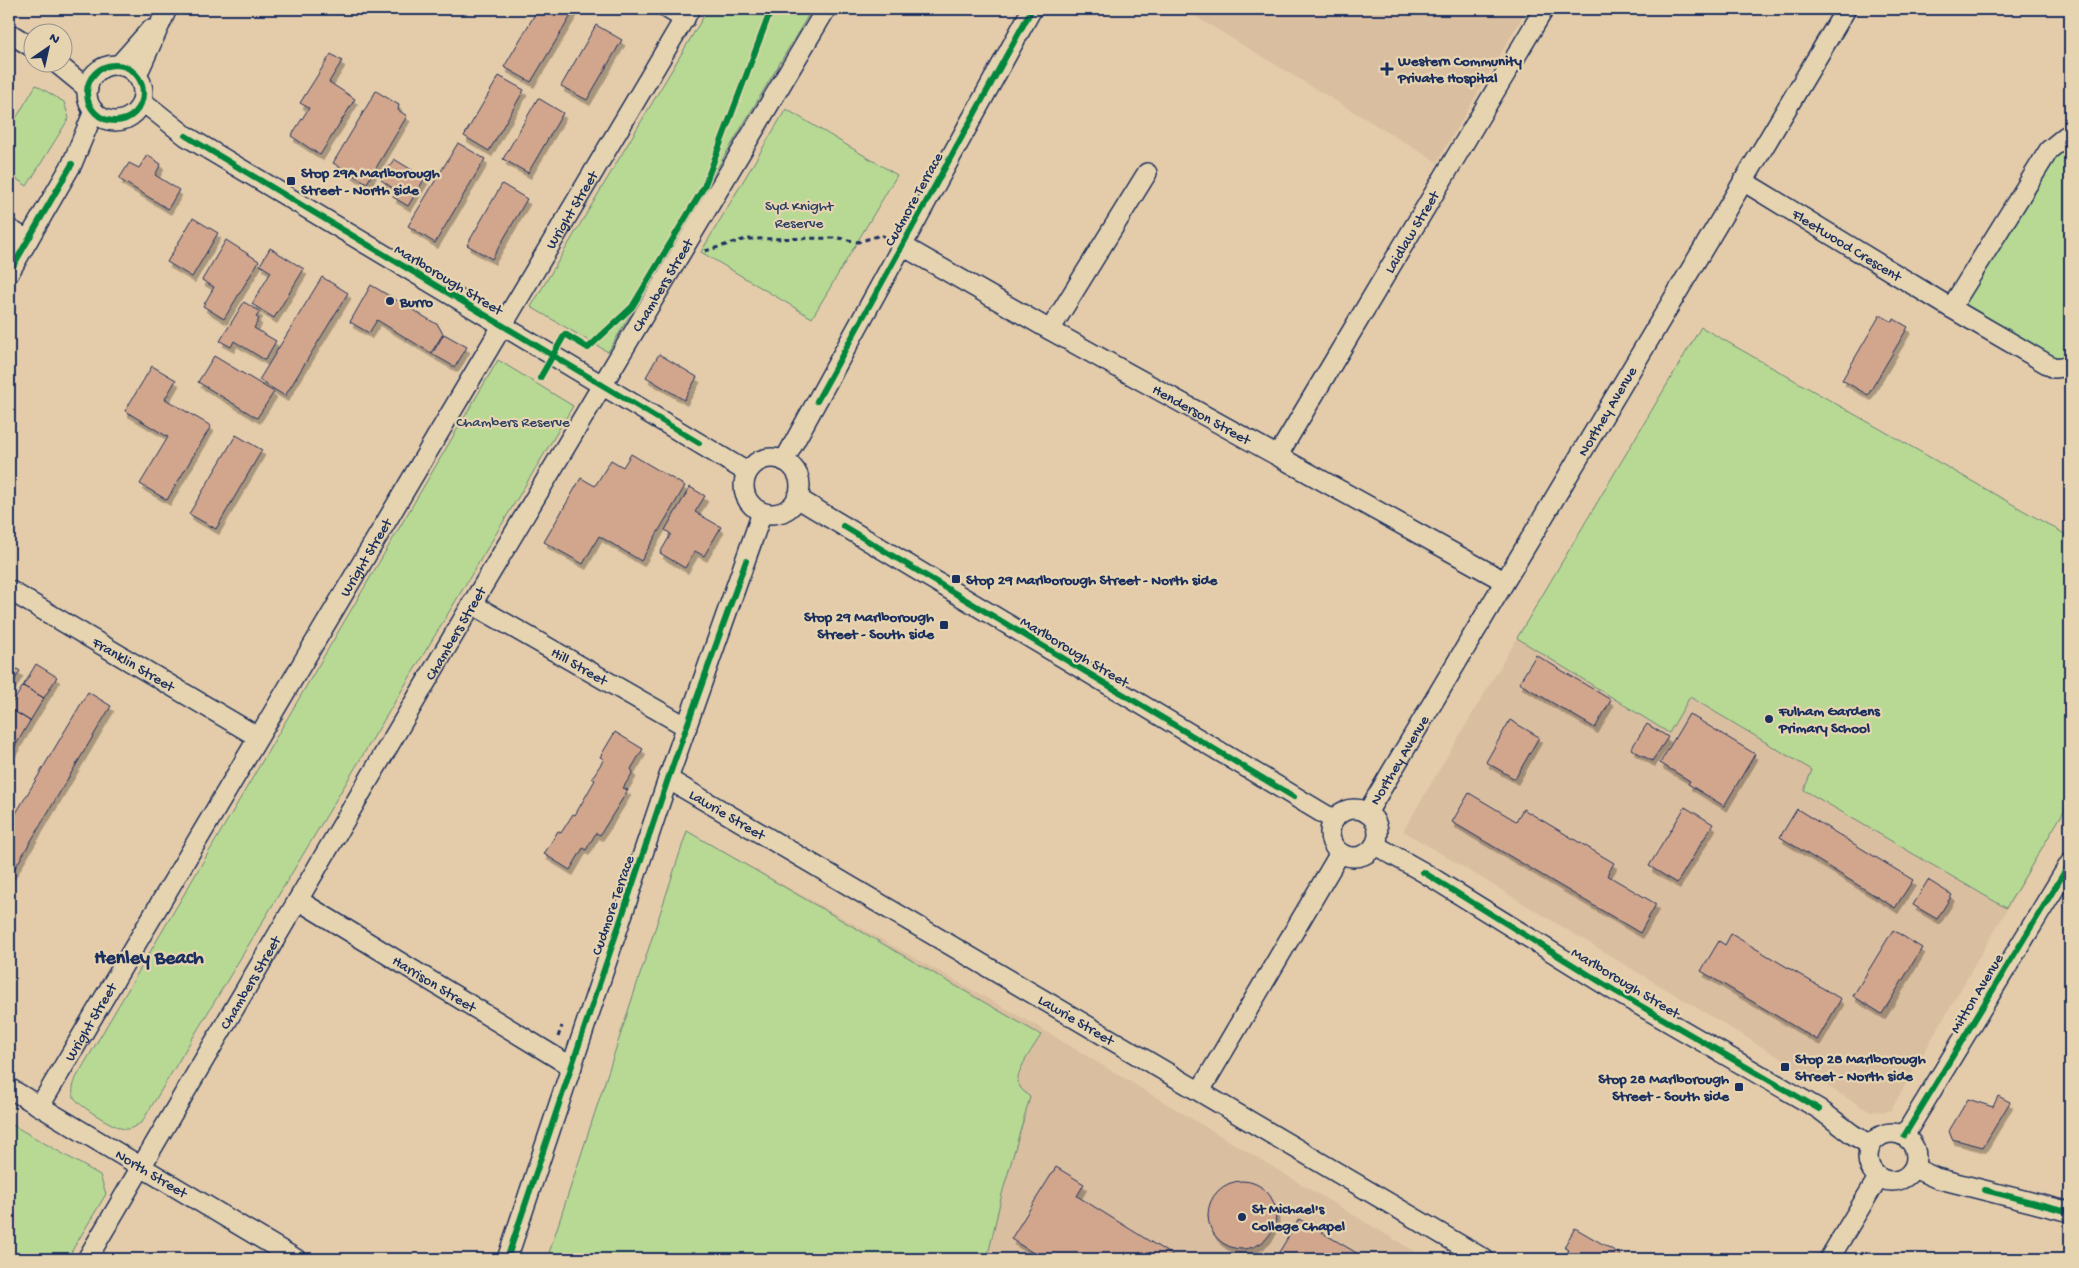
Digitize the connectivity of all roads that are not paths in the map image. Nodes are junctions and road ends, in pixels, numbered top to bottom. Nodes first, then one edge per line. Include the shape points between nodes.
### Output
1 (668, 9) edge
2 (826, 9) edge
3 (1032, 9) edge
4 (1544, 9) edge
5 (1846, 9) edge
6 (165, 12) edge
7 (688, 14) edge
8 (9, 33) edge
9 (22, 41) edge
10 (119, 65) junction
11 (72, 69) edge
12 (72, 71) edge
13 (137, 75) junction
14 (91, 82) junction
15 (142, 101) junction
16 (94, 111) junction
17 (131, 116) junction
18 (111, 121) junction
19 (186, 136) junction
20 (2070, 137) edge
21 (72, 164) junction
22 (1148, 173) dead end
23 (1743, 181) junction
24 (9, 229) edge
25 (28, 240) junction
26 (901, 245) junction
27 (9, 273) edge
28 (1952, 308) junction
29 (503, 325) junction
30 (1050, 330) junction
31 (2070, 366) edge
32 (603, 385) junction
33 (1278, 455) junction
34 (784, 461) junction
35 (747, 472) junction
36 (798, 498) junction
37 (762, 513) junction
38 (1504, 581) junction
39 (9, 590) edge
40 (472, 604) junction
41 (687, 727) junction
42 (258, 738) junction
43 (668, 779) junction
44 (1367, 814) junction
45 (1334, 820) junction
46 (1375, 845) junction
47 (1340, 853) junction
48 (2070, 862) edge
49 (298, 900) junction
50 (572, 1066) junction
51 (9, 1088) edge
52 (1200, 1091) junction
53 (40, 1106) junction
54 (1904, 1136) junction
55 (1870, 1145) junction
56 (141, 1167) junction
57 (1914, 1168) junction
58 (1878, 1178) junction
59 (2070, 1212) edge
60 (87, 1259) edge
61 (296, 1259) edge
62 (507, 1259) edge
63 (1484, 1259) edge
64 (1830, 1259) edge

1 - 7 street
2 - 32 street, Chambers Street
3 - 26 street, Cudmore Terrace
4 - 33 street, Laidlaw Street
5 - 23 street, Northey Avenue
6 - 10 street
6 - 13 street
7 - 29 street, Wright Street
8 - 9 street
10 - 13 street
10 - 14 street via 99,69
11 - 14 street
12 - 14 street
13 - 15 street via 143,88
14 - 16 street via 87,98
15 - 17 street via 140,108
15 - 19 street, Marlborough Street
16 - 18 street
16 - 21 street
17 - 18 street
17 - 19 street, Marlborough Street
18 - 21 street
19 - 29 street, Marlborough Street
20 - 28 street via 2066,136 2048,150
21 - 25 street
22 - 30 street
23 - 28 street, Fleetwood Crescent
23 - 38 street, Northey Avenue
24 - 25 street
25 - 27 street
26 - 30 street, Henderson Street
26 - 34 street, Cudmore Terrace
28 - 31 street, Fleetwood Crescent via 2054,368
29 - 32 street, Marlborough Street
29 - 42 street, Wright Street
30 - 33 street, Henderson Street
32 - 35 street, Marlborough Street
32 - 40 street, Chambers Street
33 - 38 street, Henderson Street
34 - 35 street via 767,458 756,462
34 - 36 street via 797,473 800,482
35 - 37 street via 744,491 748,502
36 - 37 street via 784,512
36 - 45 street, Marlborough Street
37 - 41 street, Cudmore Terrace
38 - 44 street, Northey Avenue
39 - 42 street, Franklin Street
40 - 41 street, Hill Street
40 - 49 street, Chambers Street
41 - 43 street, Cudmore Terrace
42 - 53 street, Wright Street
43 - 50 street, Cudmore Terrace
43 - 52 street, Lawrie Street
44 - 45 street via 1351,810
44 - 46 street via 1378,831
45 - 47 street via 1330,836
46 - 47 street via 1363,855 1354,857
46 - 55 street, Marlborough Street via 1615,991 1819,1109
47 - 52 street
48 - 54 street, Mitton Avenue
49 - 50 street, Harrison Street
49 - 56 street, Chambers Street
50 - 62 street, Cudmore Terrace
51 - 53 street, North Street
52 - 63 street, Lawrie Street
53 - 56 street, North Street
54 - 55 street via 1887,1133
54 - 57 street via 1916,1154
55 - 58 street via 1867,1162
56 - 60 street, Chambers Street
56 - 61 street, North Street
57 - 58 street via 1902,1180 1892,1182
57 - 59 street via 1930,1176
58 - 64 street

